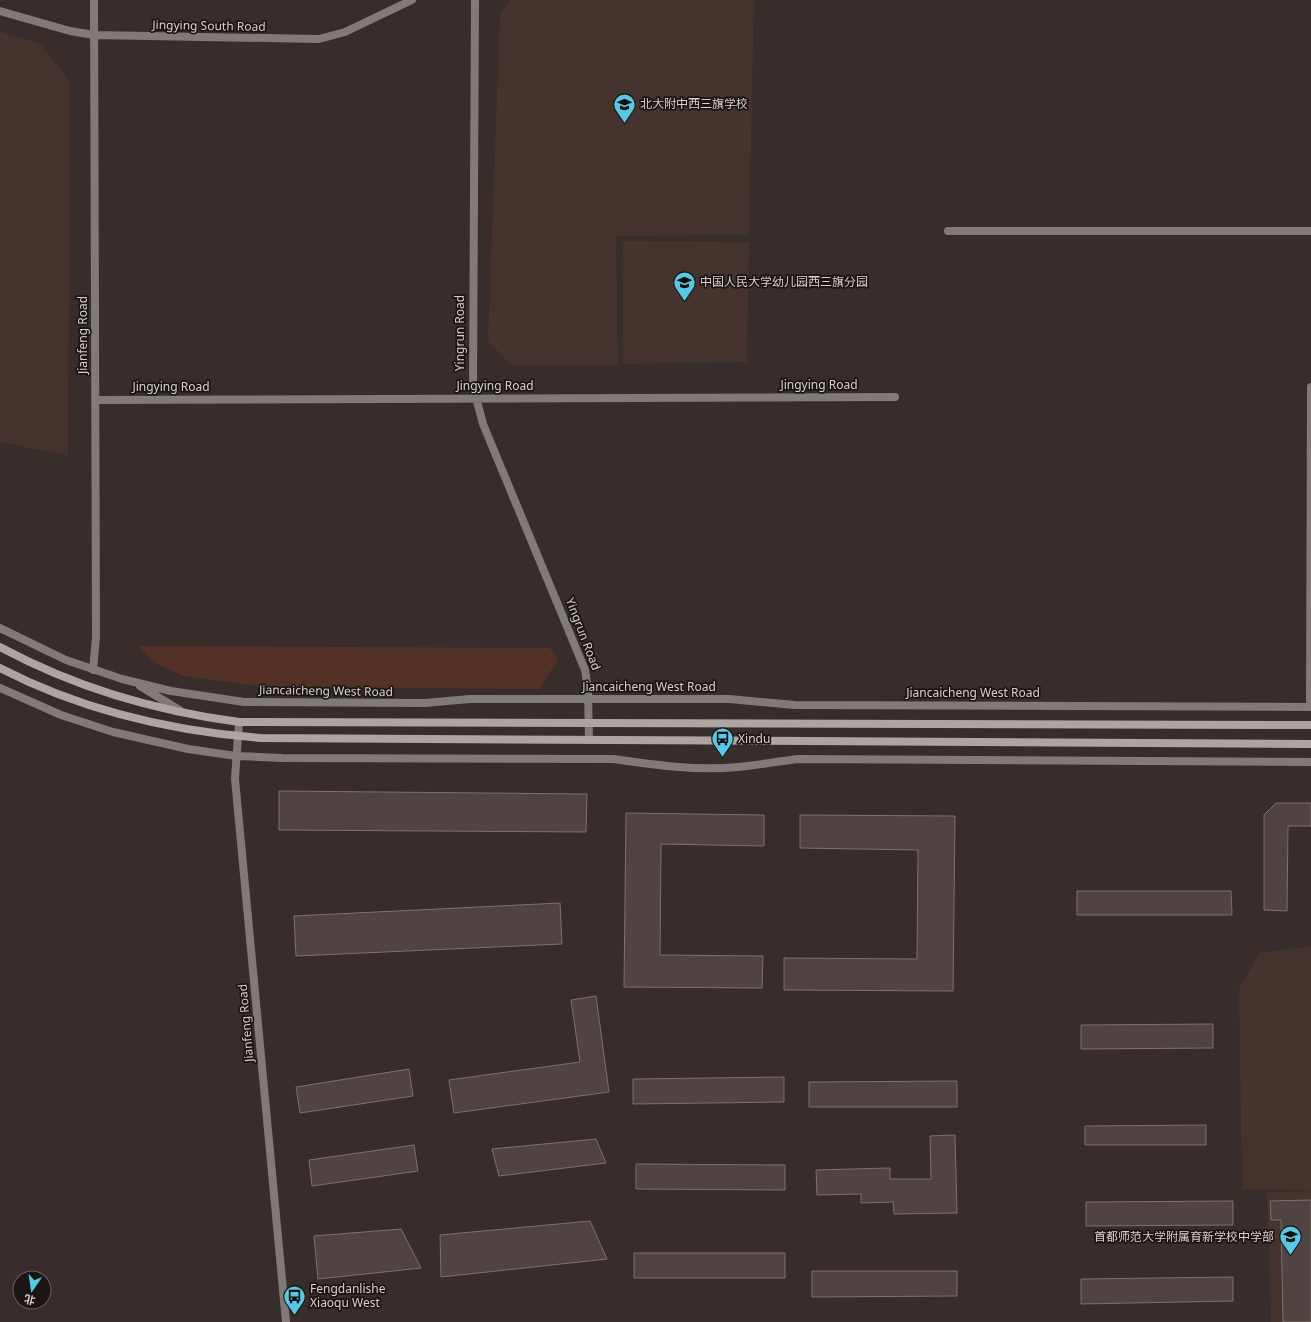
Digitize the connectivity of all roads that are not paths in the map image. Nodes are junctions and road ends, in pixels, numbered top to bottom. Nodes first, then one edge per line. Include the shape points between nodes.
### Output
1 (94, 0) edge
2 (412, 0) edge
3 (475, 0) edge
4 (0, 11) edge
5 (94, 34) junction
6 (948, 231) dead end
7 (1311, 231) edge
8 (1311, 388) edge
9 (895, 397) dead end
10 (475, 398) junction
11 (95, 400) junction
12 (0, 628) edge
13 (0, 647) edge
14 (0, 668) edge
15 (93, 670) junction
16 (122, 679) junction
17 (0, 688) edge
18 (589, 699) junction
19 (1310, 707) edge
20 (190, 714) junction
21 (239, 722) junction
22 (589, 723) junction
23 (1311, 725) edge
24 (237, 737) junction
25 (589, 740) junction
26 (1311, 744) edge
27 (236, 756) junction
28 (1311, 762) edge
29 (286, 1322) edge

1 - 5 street, Jianfeng Road
2 - 5 street, Jingying South Road via 345,32 319,39
3 - 10 street, Yingrun Road via 472,373
4 - 5 street, Jingying South Road via 70,31
5 - 11 street, Jianfeng Road
6 - 7 street
8 - 19 street
9 - 10 street, Jingying Road
10 - 11 street, Jingying Road
10 - 18 street, Yingrun Road via 483,424 583,663 588,680
11 - 15 street, Jianfeng Road via 96,637
12 - 15 street, Jiancaicheng West Road
13 - 20 main road via 39,667 86,686
14 - 24 main road via 92,707 162,724
15 - 16 street, Jiancaicheng West Road
16 - 18 street, Jiancaicheng West Road via 196,695 268,703
16 - 20 street via 138,684 176,709
17 - 27 street via 61,714 113,732 181,748
18 - 19 street, Jiancaicheng West Road via 729,699 794,705
18 - 22 street, Yingrun Road
20 - 21 main road
21 - 22 main road
21 - 24 street, Jianfeng Road
22 - 23 main road
22 - 25 street, Yingrun Road
24 - 25 main road
24 - 27 street, Jianfeng Road
25 - 26 main road
27 - 28 street via 614,759 656,766 704,768 739,767 799,759
27 - 29 street, Jianfeng Road via 235,778

